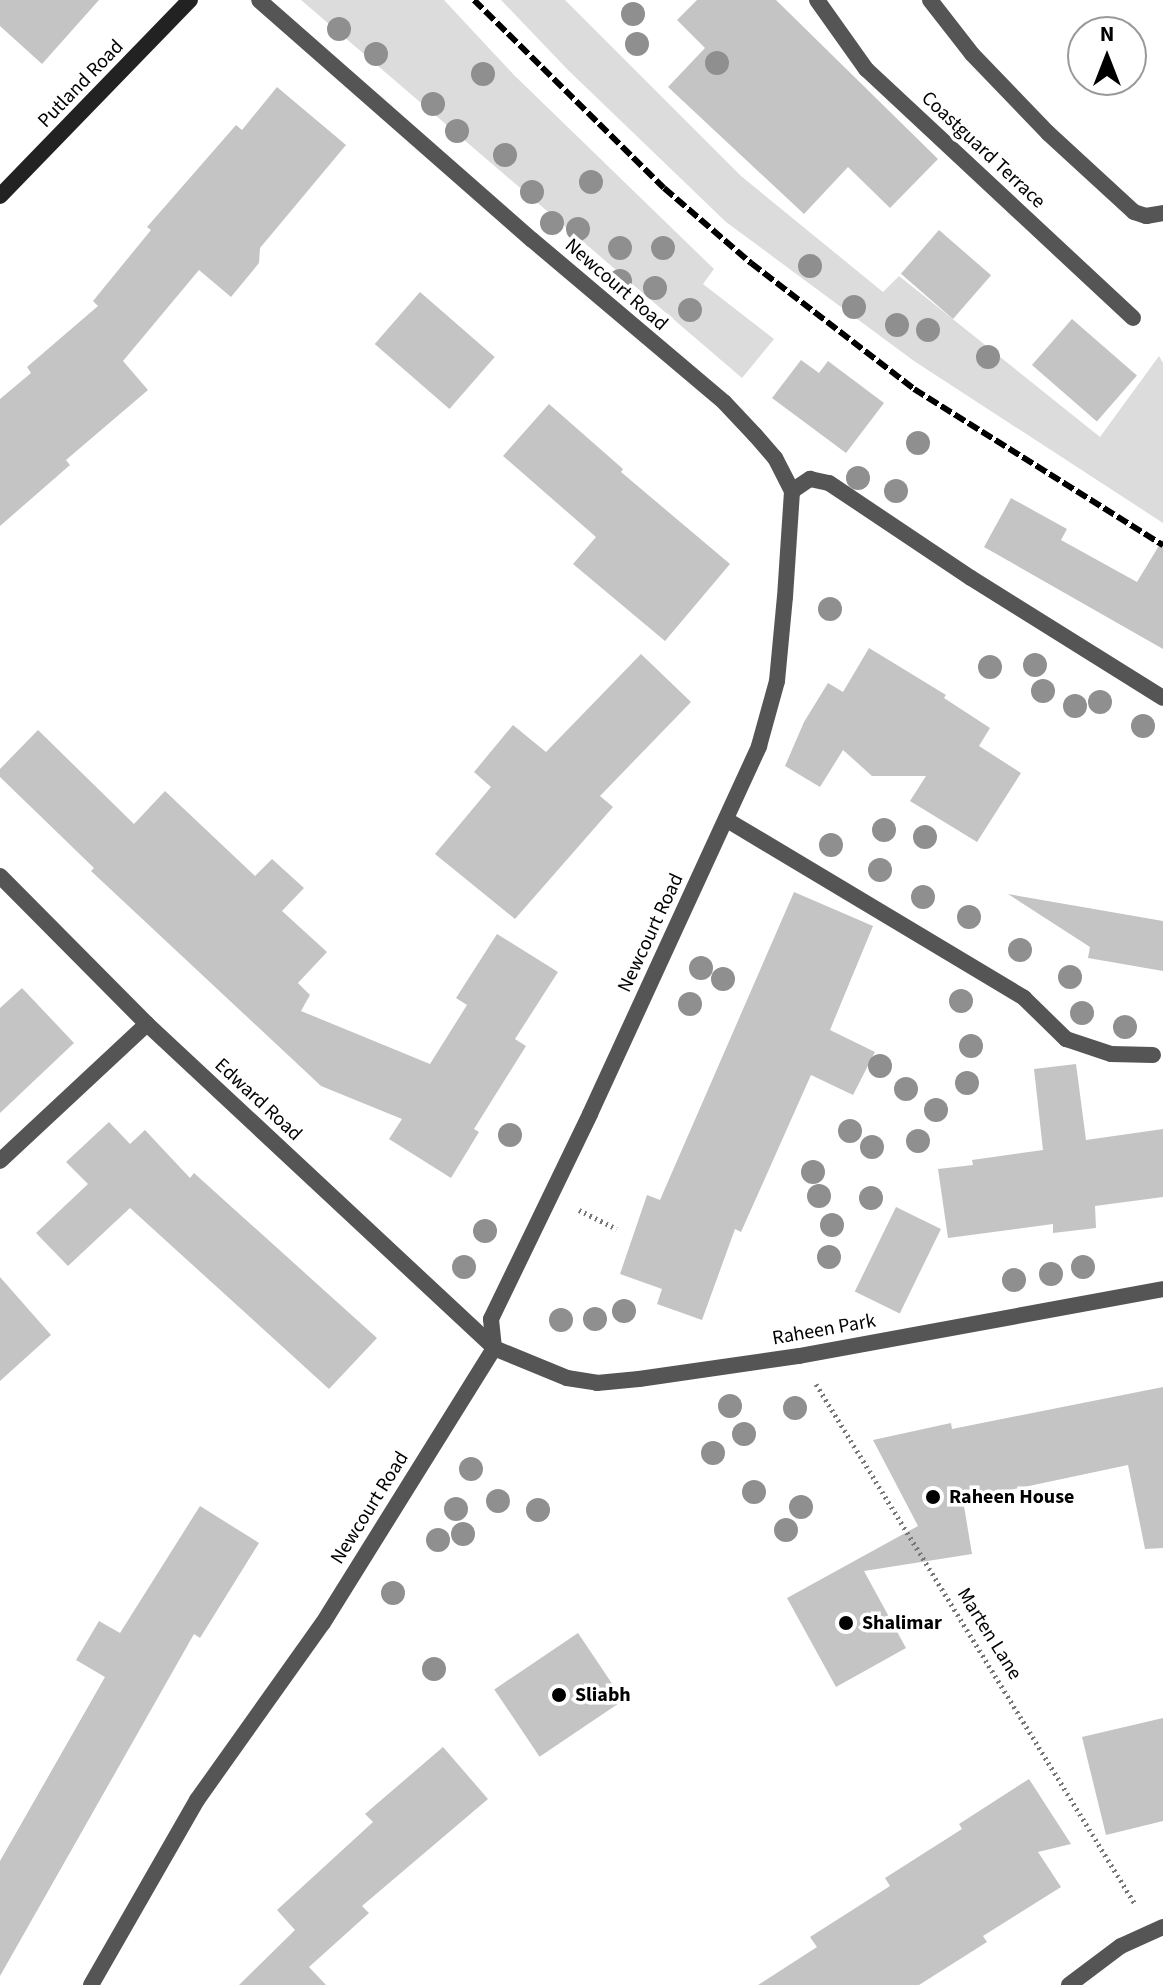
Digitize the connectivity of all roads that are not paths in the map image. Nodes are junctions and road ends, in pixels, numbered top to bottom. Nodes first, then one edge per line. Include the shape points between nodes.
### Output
1 (190, 0) edge
2 (259, 0) edge
3 (817, 0) edge
4 (930, 0) edge
5 (0, 196) edge
6 (1163, 213) edge
7 (1133, 318) dead end
8 (792, 491) junction
9 (1163, 698) edge
10 (727, 820) junction
11 (0, 876) edge
12 (147, 1024) junction
13 (1153, 1055) dead end
14 (0, 1161) edge
15 (1163, 1289) edge
16 (494, 1348) junction
17 (1157, 1928) edge
18 (91, 1985) edge
19 (1069, 1985) edge

1 - 5 main road, Putland Road
2 - 8 street, Newcourt Road via 724,402 775,458
3 - 7 street, Coastguard Terrace via 866,69
4 - 6 street via 972,54 1100,181 1134,212
8 - 9 street via 810,479 829,483
8 - 10 street, Newcourt Road via 777,681 759,746
10 - 13 street via 1024,998 1066,1039 1111,1054
10 - 16 street, Newcourt Road via 491,1319
11 - 12 street, Edward Road
12 - 14 street
12 - 16 street, Edward Road
15 - 16 street, Raheen Park via 799,1356 597,1383 567,1378
16 - 18 street, Newcourt Road via 323,1623 197,1800
17 - 19 street via 1121,1946

